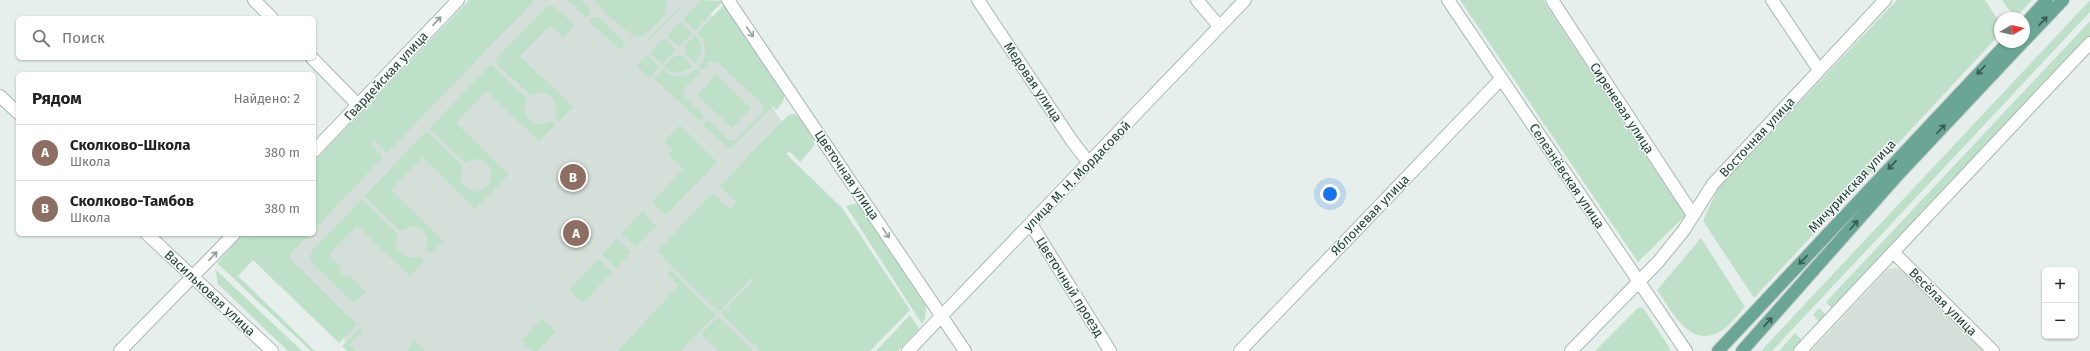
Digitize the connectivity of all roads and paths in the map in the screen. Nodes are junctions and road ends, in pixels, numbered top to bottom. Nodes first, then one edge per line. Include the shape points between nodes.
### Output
1 (254, 0) edge
2 (458, 0) edge
3 (728, 0) edge
4 (978, 0) edge
5 (1197, 0) edge
6 (1245, 0) edge
7 (1448, 0) edge
8 (1552, 0) edge
9 (1772, 0) edge
10 (1885, 0) edge
11 (2047, 0) edge
12 (2063, 0) edge
13 (270, 16) edge
14 (2030, 18) edge
15 (1219, 26) junction
16 (2030, 36) edge
17 (2090, 44) edge
18 (2002, 48) edge
19 (2018, 48) edge
20 (314, 60) edge
21 (1819, 70) junction
22 (1501, 79) junction
23 (0, 96) edge
24 (358, 105) junction
25 (16, 111) edge
26 (316, 149) edge
27 (1089, 163) junction
28 (1693, 215) junction
29 (1031, 224) junction
30 (149, 236) edge
31 (232, 236) edge
32 (1893, 252) junction
33 (193, 277) junction
34 (1638, 282) junction
35 (941, 316) junction
36 (120, 351) edge
37 (272, 351) edge
38 (908, 351) edge
39 (965, 351) edge
40 (1110, 351) edge
41 (1240, 351) edge
42 (1571, 351) edge
43 (1686, 351) edge
44 (1718, 351) edge
45 (1742, 351) edge
46 (1800, 351) edge
47 (1993, 351) edge

1 - 13 street
24 -> 2 street, Гвардейская улица
3 -> 35 street, Цветочная улица
4 - 27 street, Медовая улица
5 - 15 street
6 - 15 street, улица М. Н. Мордасовой
7 - 22 street, Селезнёвская улица
8 - 28 street, Сиреневая улица
9 - 21 street
10 - 21 street, Восточная улица
11 - 14 main road
16 -> 12 main road, Мичуринская улица
15 - 27 street, улица М. Н. Мордасовой
17 - 32 street
18 -> 44 main road, Мичуринская улица
45 -> 19 main road, Мичуринская улица via 1896,177
20 - 24 street
21 - 28 street, Восточная улица via 1713,184
22 - 34 street, Селезнёвская улица
22 - 41 street, Яблоневая улица
23 - 25 street
24 - 26 street, Гвардейская улица
27 - 29 street, улица М. Н. Мордасовой
28 - 34 street, Восточная улица via 1658,262
29 - 35 street, улица М. Н. Мордасовой
29 - 40 street, Цветочный проезд
30 - 33 street, Васильковая улица
33 -> 31 street
32 - 46 street
32 - 47 street, Весёлая улица
33 - 36 street
33 - 37 street, Васильковая улица
34 - 42 street, Восточная улица
34 - 43 street, Селезнёвская улица
35 - 38 street, улица М. Н. Мордасовой
35 - 39 street, Цветочная улица

